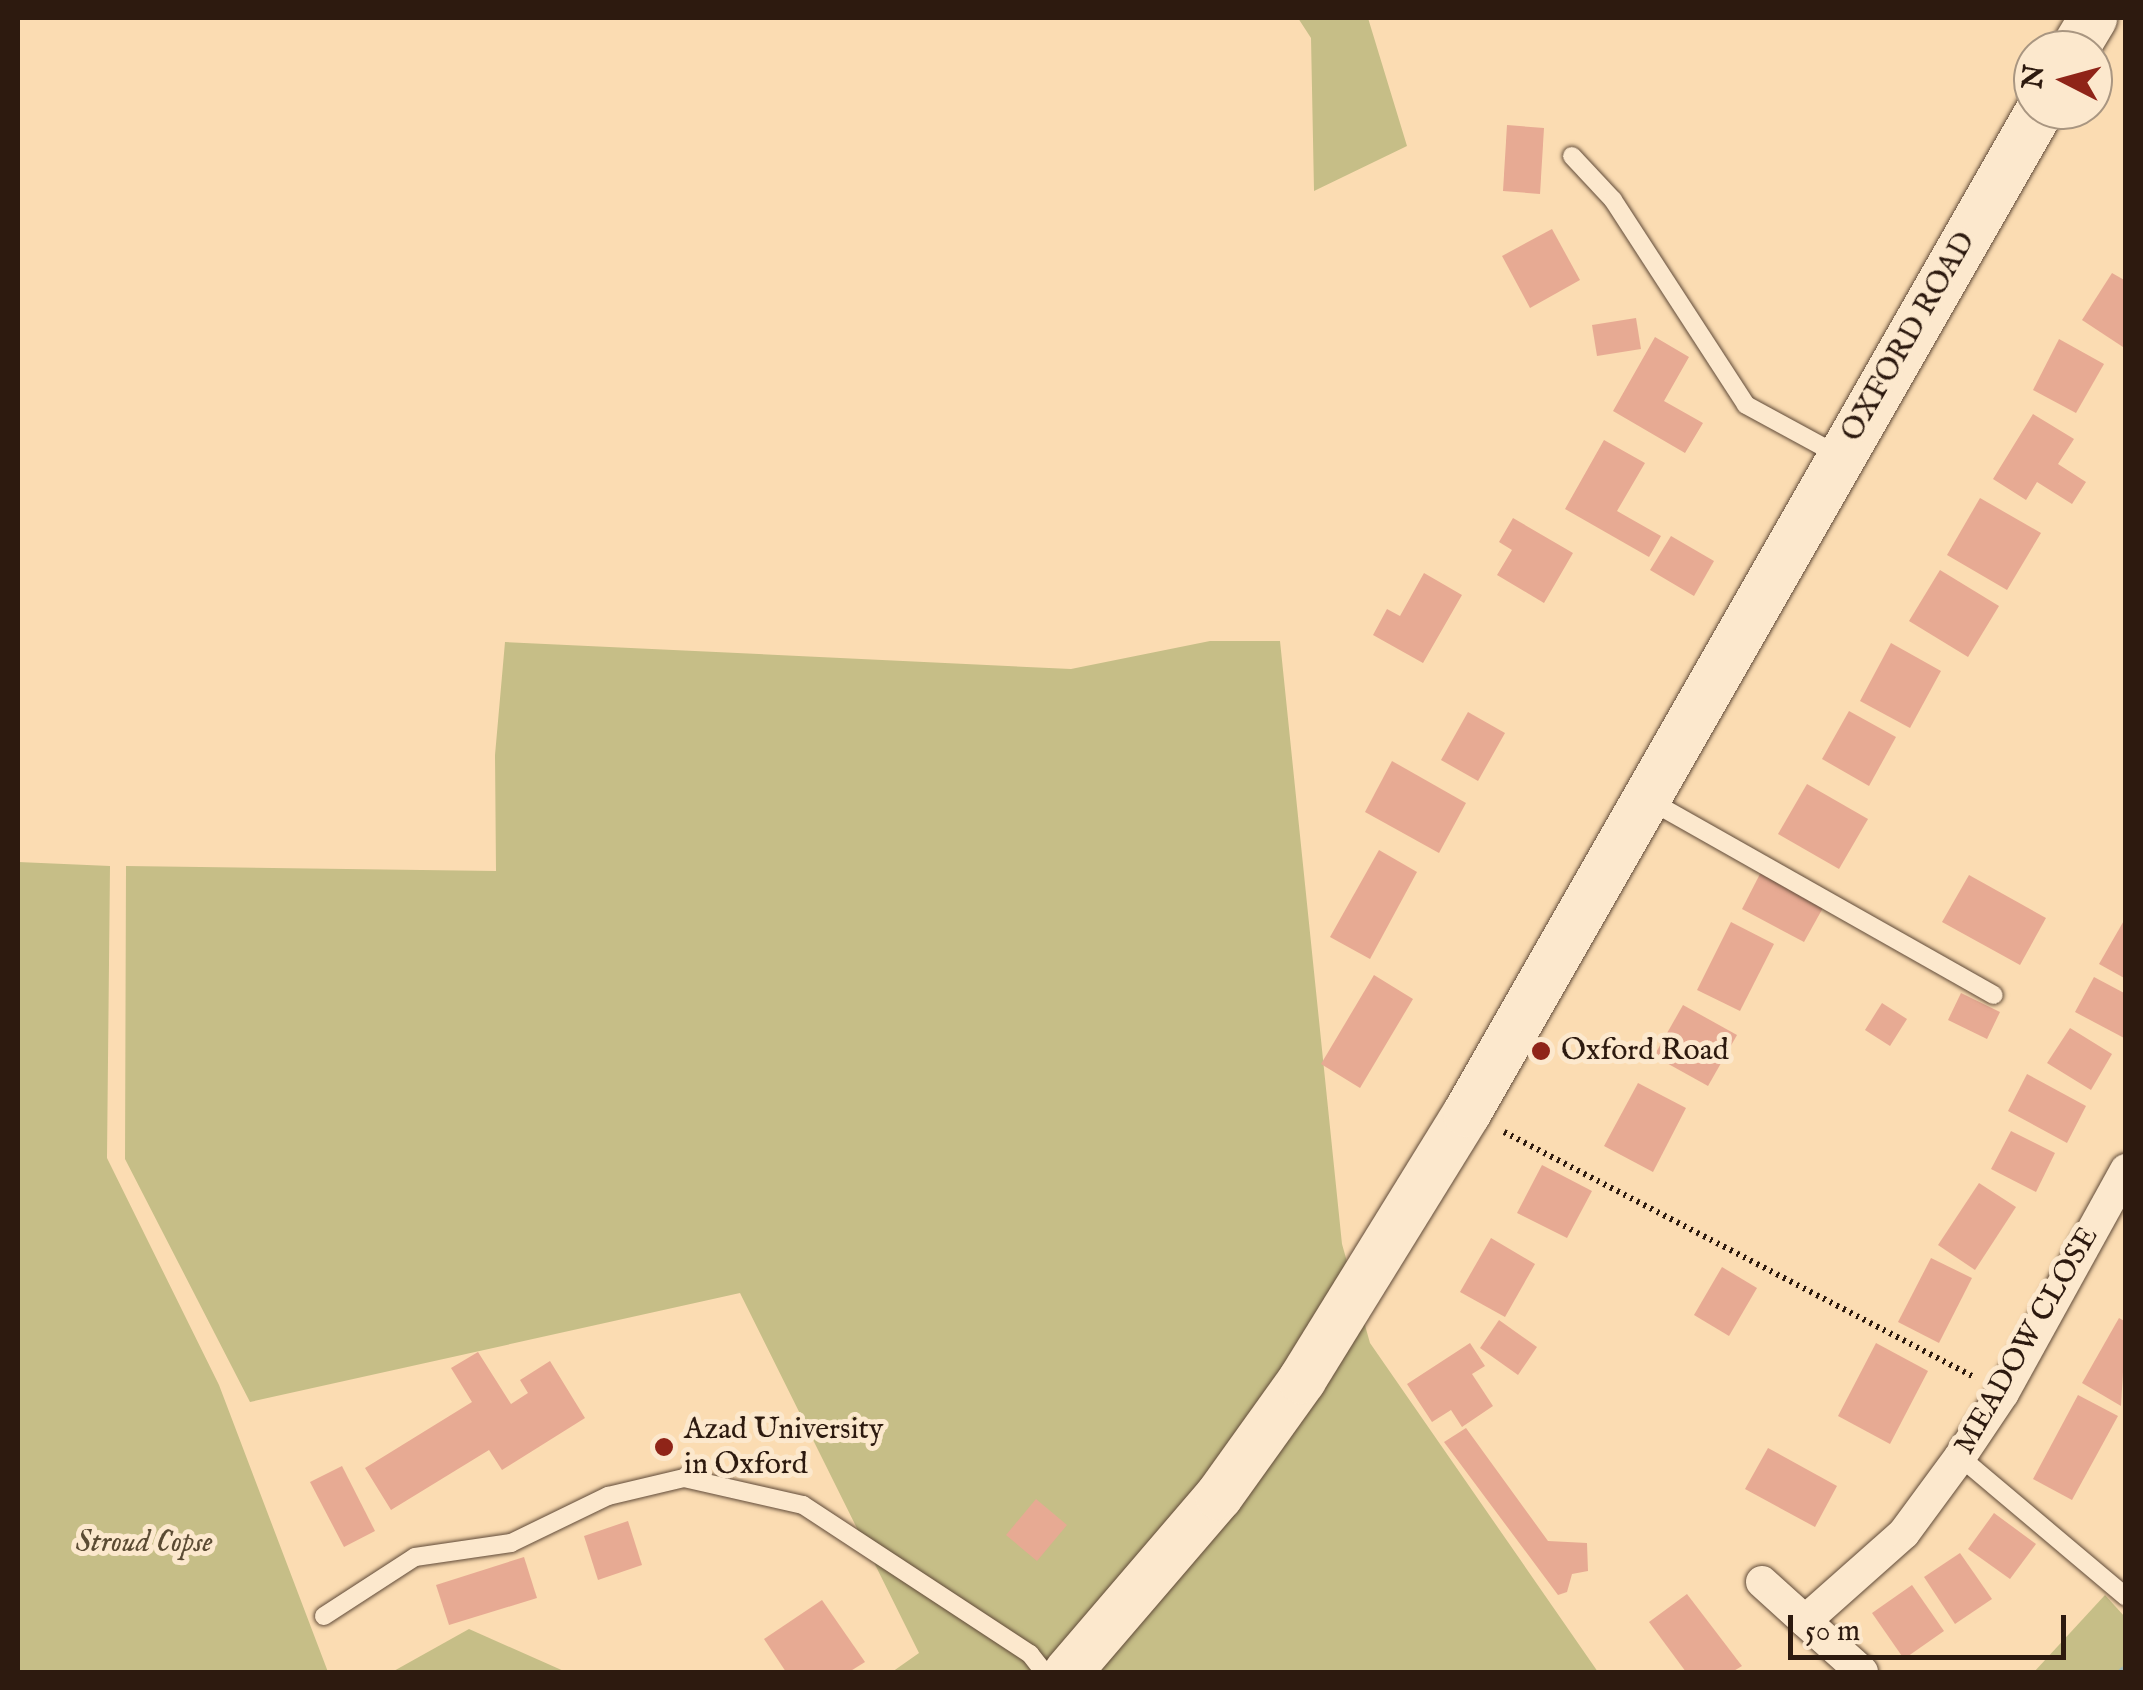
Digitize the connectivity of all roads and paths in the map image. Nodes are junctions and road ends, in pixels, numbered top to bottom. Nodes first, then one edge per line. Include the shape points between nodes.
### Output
1 (2028, 130) edge
2 (1572, 156) dead end
3 (1840, 457) junction
4 (1644, 798) junction
5 (1994, 995) dead end
6 (1467, 1113) junction
7 (2126, 1170) edge
8 (2003, 1393) junction
9 (1960, 1457) junction
10 (1762, 1582) dead end
11 (2126, 1597) edge
12 (324, 1616) dead end
13 (1805, 1620) junction
14 (1044, 1672) edge
15 (1068, 1672) edge
16 (1862, 1672) edge

1 - 3 main road, OXFORD ROAD
2 - 3 lane via 1613,200 1746,404
3 - 4 main road, OXFORD ROAD
4 - 5 lane
4 - 6 main road, OXFORD ROAD
6 - 8 path
6 - 15 main road, OXFORD ROAD via 1292,1394 1219,1496
7 - 8 street, MEADOW CLOSE
8 - 9 street, MEADOW CLOSE
9 - 11 lane
9 - 13 street, MEADOW CLOSE via 1904,1533
10 - 13 street
12 - 14 lane via 415,1557 510,1543 608,1496 684,1478 803,1505 1030,1654
13 - 16 street

